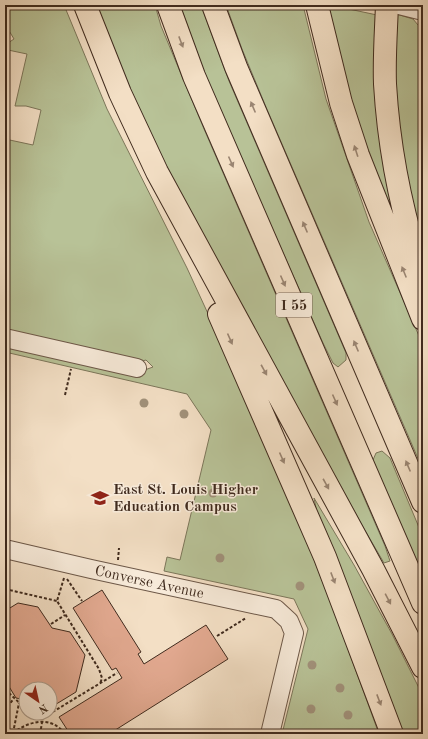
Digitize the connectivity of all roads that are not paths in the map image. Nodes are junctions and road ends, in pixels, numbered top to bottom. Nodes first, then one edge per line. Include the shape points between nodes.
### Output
1 (70, 5) edge
2 (85, 5) edge
3 (168, 5) edge
4 (317, 5) edge
5 (386, 5) edge
6 (399, 5) edge
7 (214, 7) edge
8 (423, 11) edge
9 (156, 172) junction
10 (198, 250) junction
11 (423, 278) edge
12 (421, 314) edge
13 (5, 338) edge
14 (137, 368) dead end
15 (423, 502) edge
16 (5, 549) edge
17 (423, 603) edge
18 (423, 667) edge
19 (270, 734) edge
20 (392, 734) edge

1 - 9 highway via 128,135
2 - 9 highway via 120,93
3 -> 17 highway, I 55 via 200,89
12 -> 4 highway via 358,155 341,103
5 - 11 highway via 385,83 395,175 406,224
6 - 8 street
15 -> 7 highway, I 55 via 239,74
9 - 10 highway
10 -> 18 highway via 373,569
10 -> 20 highway via 208,289 325,557
13 - 14 street
16 - 19 street, Converse Avenue via 276,608 289,621 294,633

